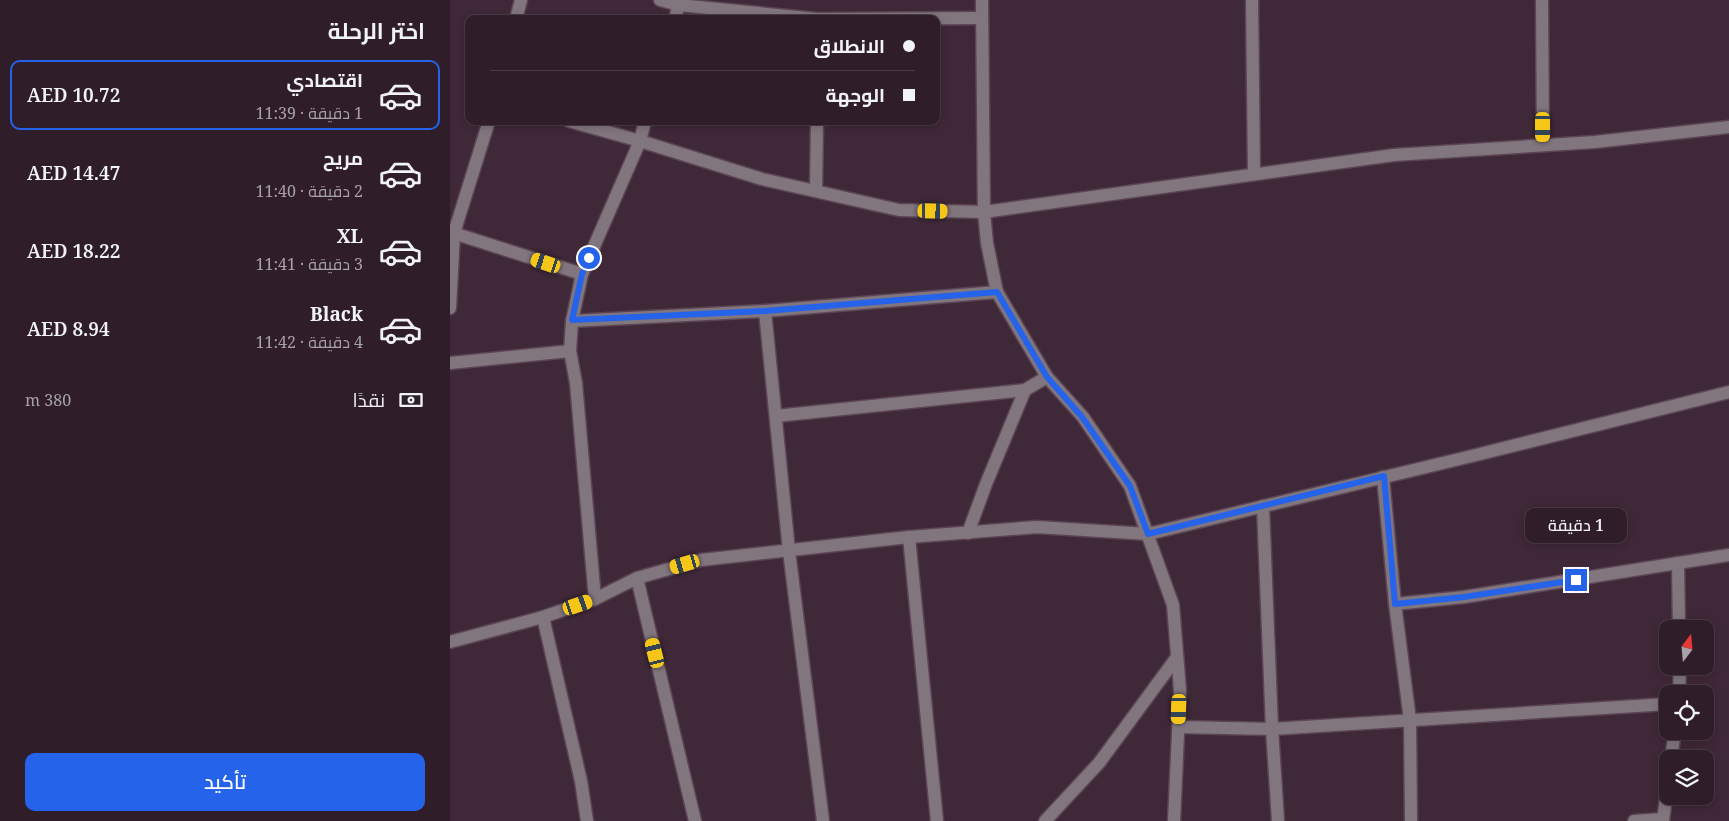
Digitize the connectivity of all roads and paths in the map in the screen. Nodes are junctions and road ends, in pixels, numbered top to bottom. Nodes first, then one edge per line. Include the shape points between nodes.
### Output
1 (521, 0) edge
2 (660, 0) edge
3 (982, 0) edge
4 (1252, 0) edge
5 (1542, 0) edge
6 (680, 2) edge
7 (517, 15) edge
8 (676, 15) edge
9 (785, 15) edge
10 (940, 18) edge
11 (982, 18) junction
12 (488, 125) edge
13 (583, 125) edge
14 (644, 125) edge
15 (817, 125) edge
16 (1729, 127) edge
17 (640, 141) junction
18 (1543, 145) junction
19 (1254, 173) junction
20 (816, 191) junction
21 (984, 212) junction
22 (452, 233) edge
23 (582, 274) junction
24 (997, 292) junction
25 (450, 308) edge
26 (765, 311) junction
27 (572, 320) junction
28 (570, 351) junction
29 (450, 363) edge
30 (1047, 377) junction
31 (1025, 390) junction
32 (1729, 392) edge
33 (776, 416) junction
34 (1384, 476) junction
35 (1263, 506) junction
36 (968, 533) junction
37 (1148, 534) junction
38 (909, 537) junction
39 (789, 551) junction
40 (1729, 554) edge
41 (1678, 563) junction
42 (637, 578) junction
43 (595, 599) junction
44 (1395, 604) junction
45 (543, 617) junction
46 (1679, 620) edge
47 (450, 642) edge
48 (1177, 657) junction
49 (1659, 705) edge
50 (1410, 720) junction
51 (1179, 728) junction
52 (1272, 729) junction
53 (1665, 805) edge
54 (1663, 820) edge
55 (587, 821) edge
56 (696, 821) edge
57 (823, 821) edge
58 (937, 821) edge
59 (1045, 821) edge
60 (1174, 821) edge
61 (1278, 821) edge
62 (1411, 821) edge
63 (1634, 821) edge

1 - 7 street
2 - 6 street
3 - 11 street
4 - 19 street
5 - 18 street
6 - 8 street
6 - 9 street
10 - 11 street
11 - 21 street
12 - 22 street
13 - 17 street
14 - 17 street
15 - 20 street
16 - 18 street
17 - 20 street via 762,179
17 - 23 street
18 - 19 street via 1394,155
19 - 21 street
20 - 21 street via 899,210
21 - 24 street
22 - 23 street
22 - 25 street
23 - 27 street
24 - 26 street
24 - 30 street
26 - 27 street
26 - 33 street
27 - 28 street
28 - 29 street
28 - 43 street via 576,383
30 - 31 street
30 - 37 street via 1082,417 1130,486
31 - 33 street
31 - 36 street
32 - 34 street
33 - 39 street
34 - 35 street
34 - 44 street
35 - 37 street
35 - 52 street
36 - 37 street via 1037,527
36 - 38 street
37 - 48 street via 1173,605
38 - 39 street
38 - 58 street
39 - 42 street via 701,560
39 - 57 street
40 - 41 street
41 - 44 street via 1464,597
41 - 46 street
42 - 43 street
42 - 56 street
43 - 45 street
44 - 50 street
45 - 47 street
45 - 55 street via 581,781
48 - 51 street
48 - 59 street via 1099,764
49 - 50 street
50 - 52 street
50 - 62 street
51 - 52 street
51 - 60 street
52 - 61 street
53 - 54 street
54 - 63 street

